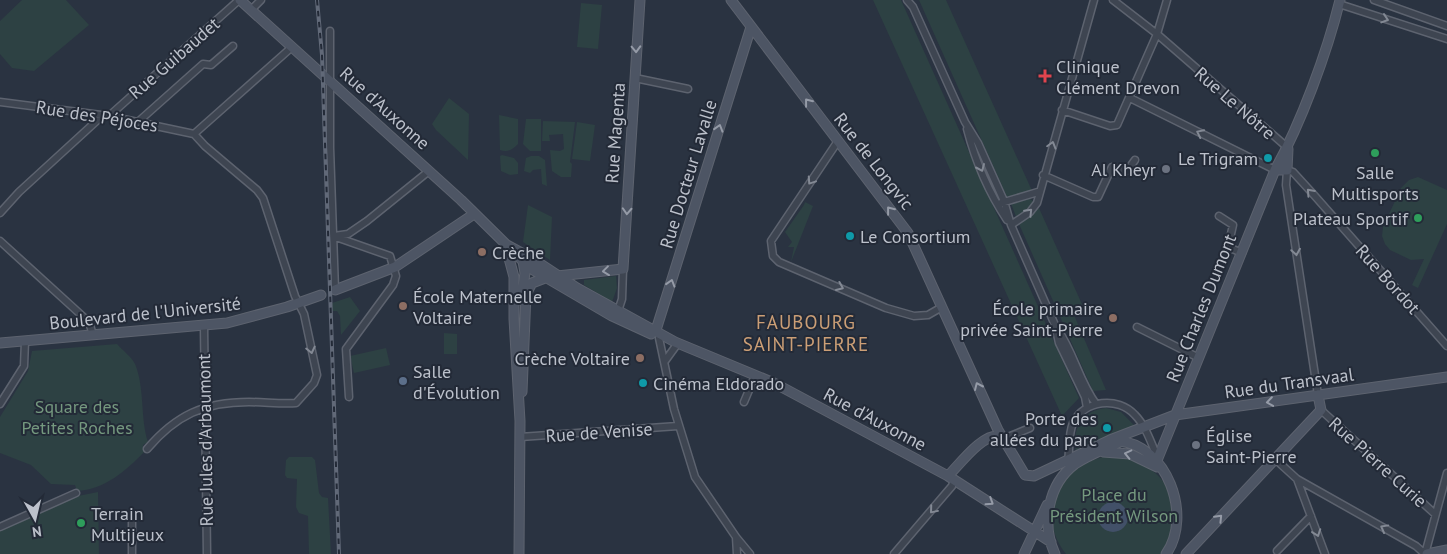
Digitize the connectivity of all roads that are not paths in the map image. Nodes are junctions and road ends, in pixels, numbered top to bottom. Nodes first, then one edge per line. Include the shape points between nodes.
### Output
1 (239, 0) edge
2 (261, 0) edge
3 (640, 0) edge
4 (731, 0) edge
5 (907, 0) edge
6 (1094, 0) edge
7 (1114, 0) edge
8 (1167, 0) edge
9 (1374, 0) edge
10 (1339, 2) edge
11 (912, 4) edge
12 (251, 10) junction
13 (1447, 26) edge
14 (751, 28) junction
15 (330, 31) dead end
16 (1157, 34) junction
17 (1447, 39) edge
18 (233, 46) dead end
19 (292, 47) junction
20 (635, 78) junction
21 (329, 79) junction
22 (688, 90) dead end
23 (1130, 98) junction
24 (0, 102) edge
25 (1062, 110) junction
26 (102, 116) junction
27 (109, 116) junction
28 (139, 121) junction
29 (965, 122) junction
30 (194, 134) junction
31 (838, 141) junction
32 (1288, 148) junction
33 (1135, 160) dead end
34 (1275, 170) junction
35 (1287, 170) junction
36 (429, 171) junction
37 (1043, 175) junction
38 (1038, 192) junction
39 (1004, 201) junction
40 (997, 204) junction
41 (0, 213) edge
42 (474, 214) junction
43 (1219, 216) dead end
44 (1011, 225) junction
45 (333, 236) junction
46 (0, 241) edge
47 (505, 244) junction
48 (520, 251) junction
49 (1242, 253) junction
50 (395, 266) junction
51 (526, 267) junction
52 (623, 269) junction
53 (545, 273) junction
54 (589, 274) junction
55 (557, 276) junction
56 (514, 277) junction
57 (334, 290) joint
58 (577, 292) junction
59 (321, 295) dead end
60 (299, 303) junction
61 (942, 307) junction
62 (618, 311) junction
63 (1054, 325) junction
64 (204, 326) junction
65 (1137, 327) dead end
66 (658, 334) junction
67 (93, 335) junction
68 (25, 341) junction
69 (0, 342) edge
70 (676, 343) junction
71 (1447, 346) edge
72 (524, 358) junction
73 (1199, 358) junction
74 (665, 361) junction
75 (755, 376) junction
76 (1445, 378) edge
77 (1318, 395) junction
78 (349, 397) dead end
79 (744, 402) dead end
80 (0, 404) edge
81 (1096, 404) junction
82 (204, 407) junction
83 (1087, 408) junction
84 (1321, 410) junction
85 (1175, 415) junction
86 (520, 421) junction
87 (678, 426) junction
88 (1030, 428) dead end
89 (1143, 429) junction
90 (520, 437) junction
91 (1002, 437) junction
92 (1110, 440) junction
93 (1123, 441) junction
94 (147, 449) dead end
95 (1091, 456) junction
96 (1158, 458) junction
97 (1069, 459) junction
98 (1275, 459) junction
99 (1161, 470) junction
100 (1065, 473) junction
101 (1446, 477) edge
102 (951, 478) junction
103 (1297, 479) junction
104 (76, 493) dead end
105 (1052, 496) junction
106 (1435, 514) junction
107 (1311, 516) junction
108 (132, 521) dead end
109 (0, 527) edge
110 (1034, 530) junction
111 (736, 536) junction
112 (1051, 542) junction
113 (1447, 550) edge
114 (1277, 551) dead end
115 (132, 554) edge
116 (207, 554) edge
117 (519, 554) edge
118 (738, 554) edge
119 (750, 554) edge
120 (894, 554) edge
121 (1024, 554) edge
122 (1055, 554) edge
123 (1166, 554) edge
124 (1186, 554) edge
125 (1325, 554) edge
126 (1426, 554) edge

1 - 12 street, Rue d'Auxonne
1 - 27 street, Rue Guibaudet
2 - 12 street
3 -> 20 street, Rue Magenta
4 - 14 street, Rue de Longvic
5 - 11 street
6 - 25 street
7 - 16 street, Rue Le Nôtre
8 - 16 street
9 - 13 street
10 -> 17 street
10 - 32 street, Rue Charles Dumont via 1324,53
11 - 29 street
12 - 19 street, Rue d'Auxonne
31 -> 14 street, Rue de Longvic
66 -> 14 street, Rue Docteur Lavalle
15 - 21 street
16 - 23 street
16 - 32 street, Rue Le Nôtre
18 - 28 street via 211,65 203,64
19 - 21 street, Rue d'Auxonne
19 - 30 street
20 - 22 street
20 -> 52 street, Rue Magenta
21 - 36 street, Rue d'Auxonne
21 - 45 street
23 - 25 street via 1116,126
34 -> 23 street
24 - 26 street, Rue des Péjoces
37 -> 25 street
26 - 27 street, Rue des Péjoces
26 - 41 street
27 - 28 street, Rue des Péjoces
28 - 30 street, Rue des Péjoces
29 - 39 street
29 -> 40 street via 971,146
30 - 60 street via 263,198
61 -> 31 street, Rue de Longvic via 908,233
31 -> 61 street via 771,241 773,256 779,262 870,301 914,316 928,315
32 - 34 street, Rue Charles Dumont
32 - 35 street, Rue Charles Dumont
33 - 37 street via 1127,171 1112,166 1098,197
34 - 35 street
34 - 49 street, Rue Charles Dumont
71 -> 35 street, Rue Bordot via 1314,195
35 -> 77 street via 1286,184
36 - 42 street, Rue d'Auxonne
36 - 45 street via 348,234
37 - 38 street
38 - 39 street
44 -> 38 street via 1030,212 1037,203
39 - 40 street
39 - 44 street
40 - 44 street
42 - 47 street, Rue d'Auxonne
42 - 50 street
43 - 49 street via 1233,225 1228,246
44 - 63 street
45 - 50 street via 390,256
45 - 57 street
46 - 67 street via 89,322
47 - 48 street, Rue d'Auxonne
47 - 51 street, Rue d'Auxonne
47 - 56 street
48 - 51 street
48 - 53 street, Rue d'Auxonne
49 - 73 street, Rue Charles Dumont
50 - 57 street
50 - 78 street via 393,285 346,349
51 - 53 street, Rue d'Auxonne
51 - 56 street
51 - 72 street via 520,314
52 -> 54 street
52 - 62 street via 622,299
53 - 55 street, Rue d'Auxonne
53 - 58 street, Rue d'Auxonne
53 - 72 street via 528,288
54 - 55 street
54 - 58 street via 579,282
55 - 58 street, Rue d'Auxonne
56 - 86 street
58 - 62 street, Rue d'Auxonne
58 - 66 street, Rue d'Auxonne via 638,328
59 - 60 street, Boulevard de l'Université
60 - 64 street, Boulevard de l'Université via 250,318
60 -> 82 street via 317,375 304,396 293,403 241,402
91 -> 61 street, Rue de Longvic
62 - 66 street, Rue d'Auxonne
63 - 81 street via 1066,341
63 - 83 street
64 - 67 street, Boulevard de l'Université
64 - 82 street, Rue Jules d'Arbaumont
65 - 73 street
66 - 70 street, Rue d'Auxonne
66 - 74 street
67 - 68 street, Boulevard de l'Université
68 - 69 street, Boulevard de l'Université
68 - 80 street via 24,366
70 - 74 street
70 - 75 street, Rue d'Auxonne
72 - 86 street
73 - 85 street, Rue Charles Dumont
74 - 87 street
75 - 79 street
75 - 102 street, Rue d'Auxonne via 774,383
76 - 77 street, Rue du Transvaal
77 - 84 street
77 -> 85 street, Rue du Transvaal
81 - 83 street
81 - 89 street via 1124,406 1134,413
82 - 94 street via 176,420
82 - 116 street, Rue Jules d'Arbaumont
83 - 97 street via 1076,418 1071,429
84 - 98 street
84 - 106 street, Rue Pierre Curie
85 - 89 street, Rue du Transvaal
85 - 96 street, Rue Charles Dumont
86 - 90 street
87 - 90 street, Rue de Venise
87 - 111 street via 695,477
88 - 91 street
89 - 92 street
89 - 93 street
89 - 96 street
90 - 117 street
91 - 97 street, Rue de Longvic via 1028,476
91 - 102 street via 995,434 985,439
92 - 93 street
92 - 97 street
93 - 95 street
93 - 99 street via 1143,450
99 -> 95 street via 1123,452
95 - 100 street
96 - 99 street
97 - 100 street
98 - 103 street
124 -> 98 street
99 - 123 street via 1178,510 1177,528
100 - 105 street
101 - 106 street
102 -> 110 street, Rue d'Auxonne
102 -> 120 street via 952,486
103 - 107 street
126 -> 103 street
104 - 109 street
105 - 110 street
105 - 112 street via 1048,514
106 - 126 street
107 - 114 street
107 -> 125 street
108 - 115 street
110 - 112 street, Rue d'Auxonne
110 - 121 street
111 - 118 street
111 - 119 street
112 - 122 street
113 - 126 street

